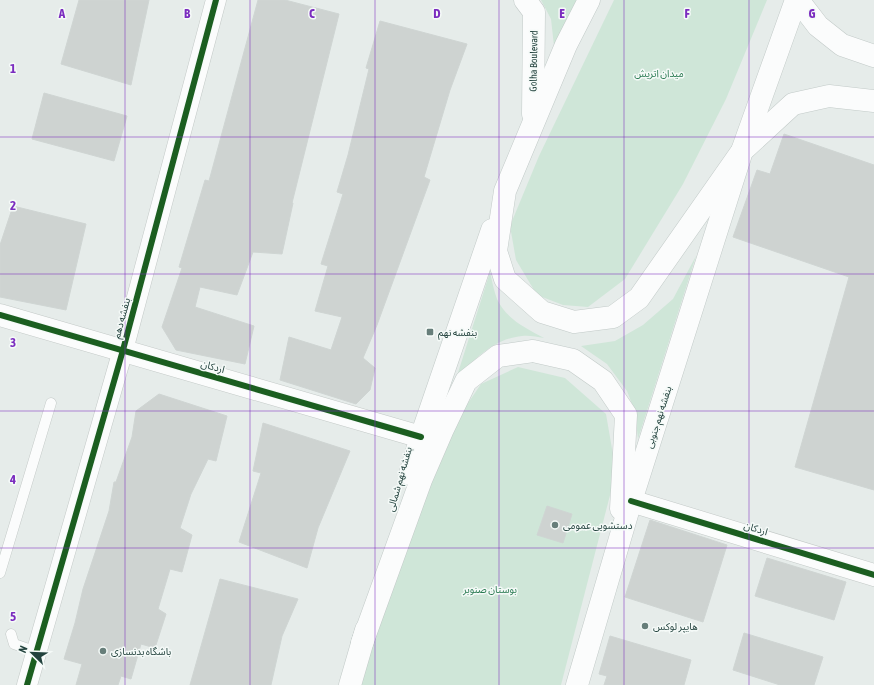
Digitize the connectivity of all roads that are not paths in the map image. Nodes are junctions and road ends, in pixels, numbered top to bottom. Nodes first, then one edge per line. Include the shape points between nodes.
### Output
1 (216, 0) edge
2 (525, 0) edge
3 (589, 0) edge
4 (797, 0) edge
5 (874, 56) edge
6 (874, 101) edge
7 (532, 124) junction
8 (742, 151) junction
9 (505, 191) junction
10 (0, 315) edge
11 (123, 350) junction
12 (51, 403) dead end
13 (421, 437) junction
14 (631, 501) junction
15 (619, 542) junction
16 (0, 573) edge
17 (874, 575) edge
18 (10, 634) dead end
19 (362, 643) junction
20 (37, 652) junction
21 (27, 685) edge
22 (350, 685) edge
23 (578, 685) edge

1 - 11 street, بنفشه دهم
2 - 7 main road, Golha Boulevard via 534,12
3 - 7 main road via 566,45
4 - 5 main road via 818,26 842,45
4 - 8 main road
6 - 8 main road via 829,96 793,104
7 - 9 main road
8 - 9 main road via 639,298 613,317 574,322 542,312 505,278 496,251
8 - 14 main road, بنفشه نهم جنوبی
9 - 13 main road, بنفشه نهم شمالی
10 - 11 main road, اردکان
11 - 13 main road, اردکان
11 - 20 street, بنفشه دهم
12 - 16 lane
13 - 19 main road, بنفشه نهم شمالی
14 - 15 main road, بنفشه نهم جنوبی
14 - 17 main road, اردکان
15 - 19 main road via 626,415 603,380 573,360 533,351 498,356 466,381 443,429 420,480
15 - 23 main road, بنفشه نهم جنوبی
18 - 20 lane via 14,644
19 - 22 main road, بنفشه نهم شمالی
20 - 21 street, بنفشه دهم

